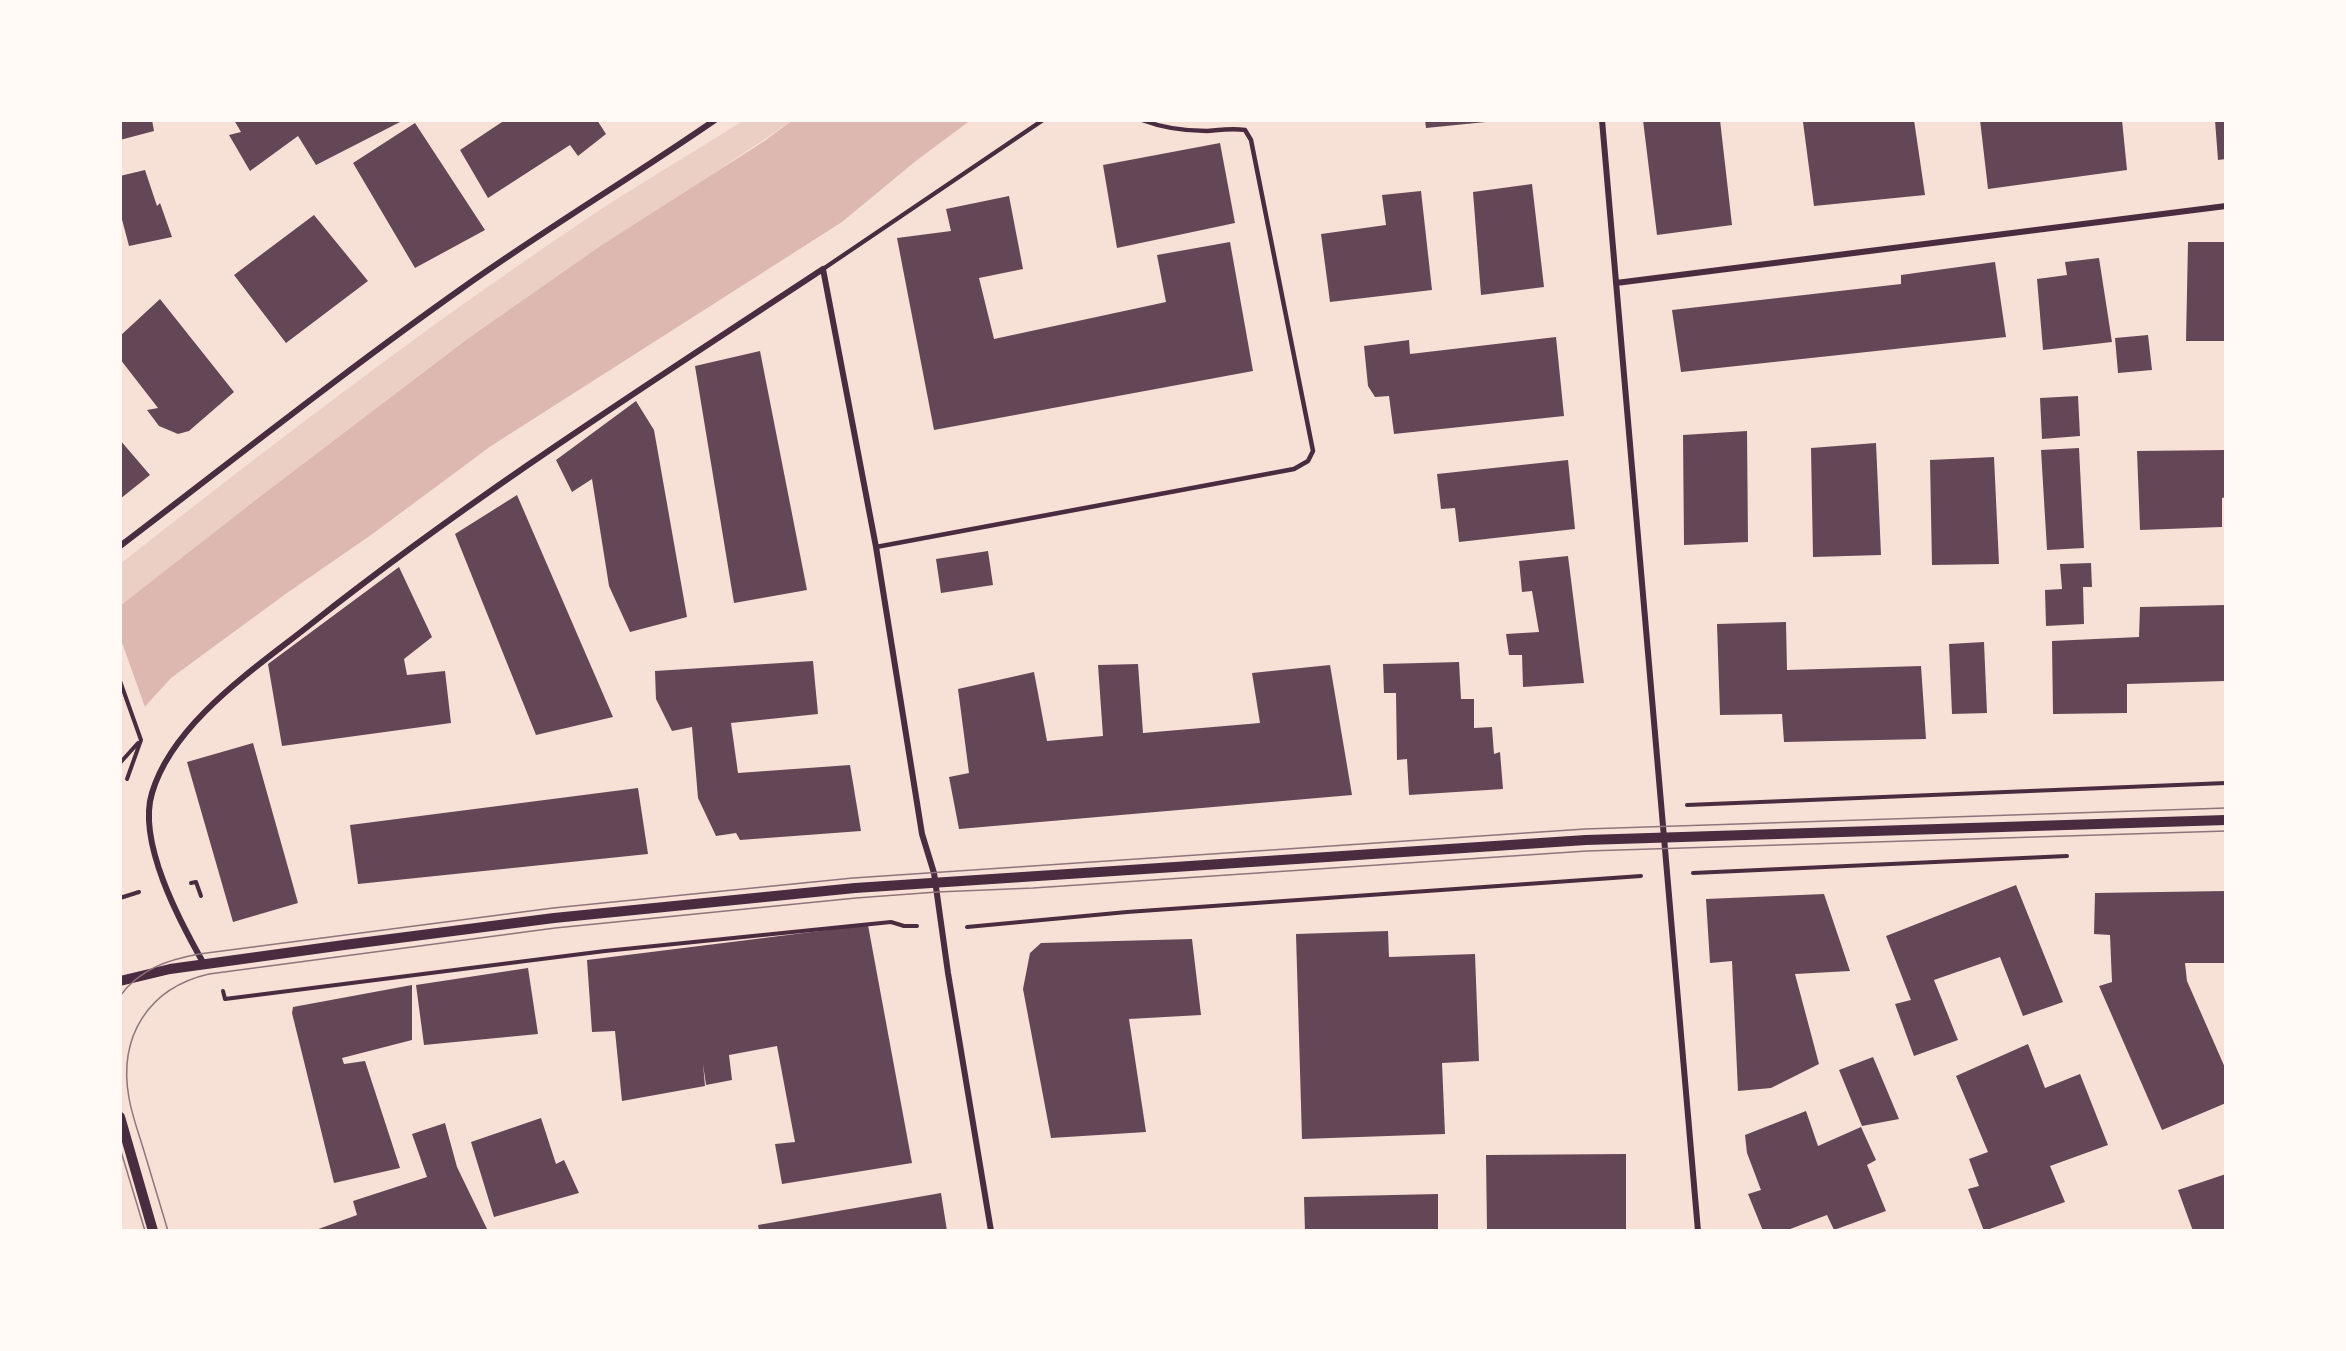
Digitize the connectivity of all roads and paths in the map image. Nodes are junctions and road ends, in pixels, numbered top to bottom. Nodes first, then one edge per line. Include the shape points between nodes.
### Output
1 (715, 120) edge
2 (1042, 120) edge
3 (1142, 120) edge
4 (1602, 120) edge
5 (2226, 206) edge
6 (823, 269) junction
7 (1616, 284) junction
8 (120, 546) edge
9 (876, 547) junction
10 (120, 681) edge
11 (120, 763) edge
12 (2226, 783) edge
13 (1698, 804) dead end
14 (2226, 820) edge
15 (1663, 838) junction
16 (2067, 856) dead end
17 (1666, 875) junction
18 (935, 882) junction
19 (138, 892) dead end
20 (120, 898) edge
21 (904, 926) dead end
22 (973, 927) dead end
23 (204, 964) junction
24 (120, 981) edge
25 (225, 999) dead end
26 (120, 1117) edge
27 (153, 1231) edge
28 (991, 1231) edge
29 (1698, 1231) edge

1 - 8 street via 458,291
2 - 6 lane
3 - 9 lane via 1162,128 1245,130 1251,140 1313,451 1308,461 1294,469
4 - 7 street
5 - 7 street
6 - 9 street
6 - 23 street via 455,515 243,677 206,711 162,767 151,795 148,826 152,850 167,887
7 - 15 street
9 - 18 street via 922,834
10 - 11 path via 141,740
12 - 13 path
14 - 15 street
15 - 17 street
15 - 18 street
16 - 17 path
17 - 22 path via 1127,912
17 - 29 street
18 - 23 street via 554,918
18 - 28 street
19 - 20 path
21 - 25 path via 891,922 662,945
23 - 24 street
26 - 27 street

